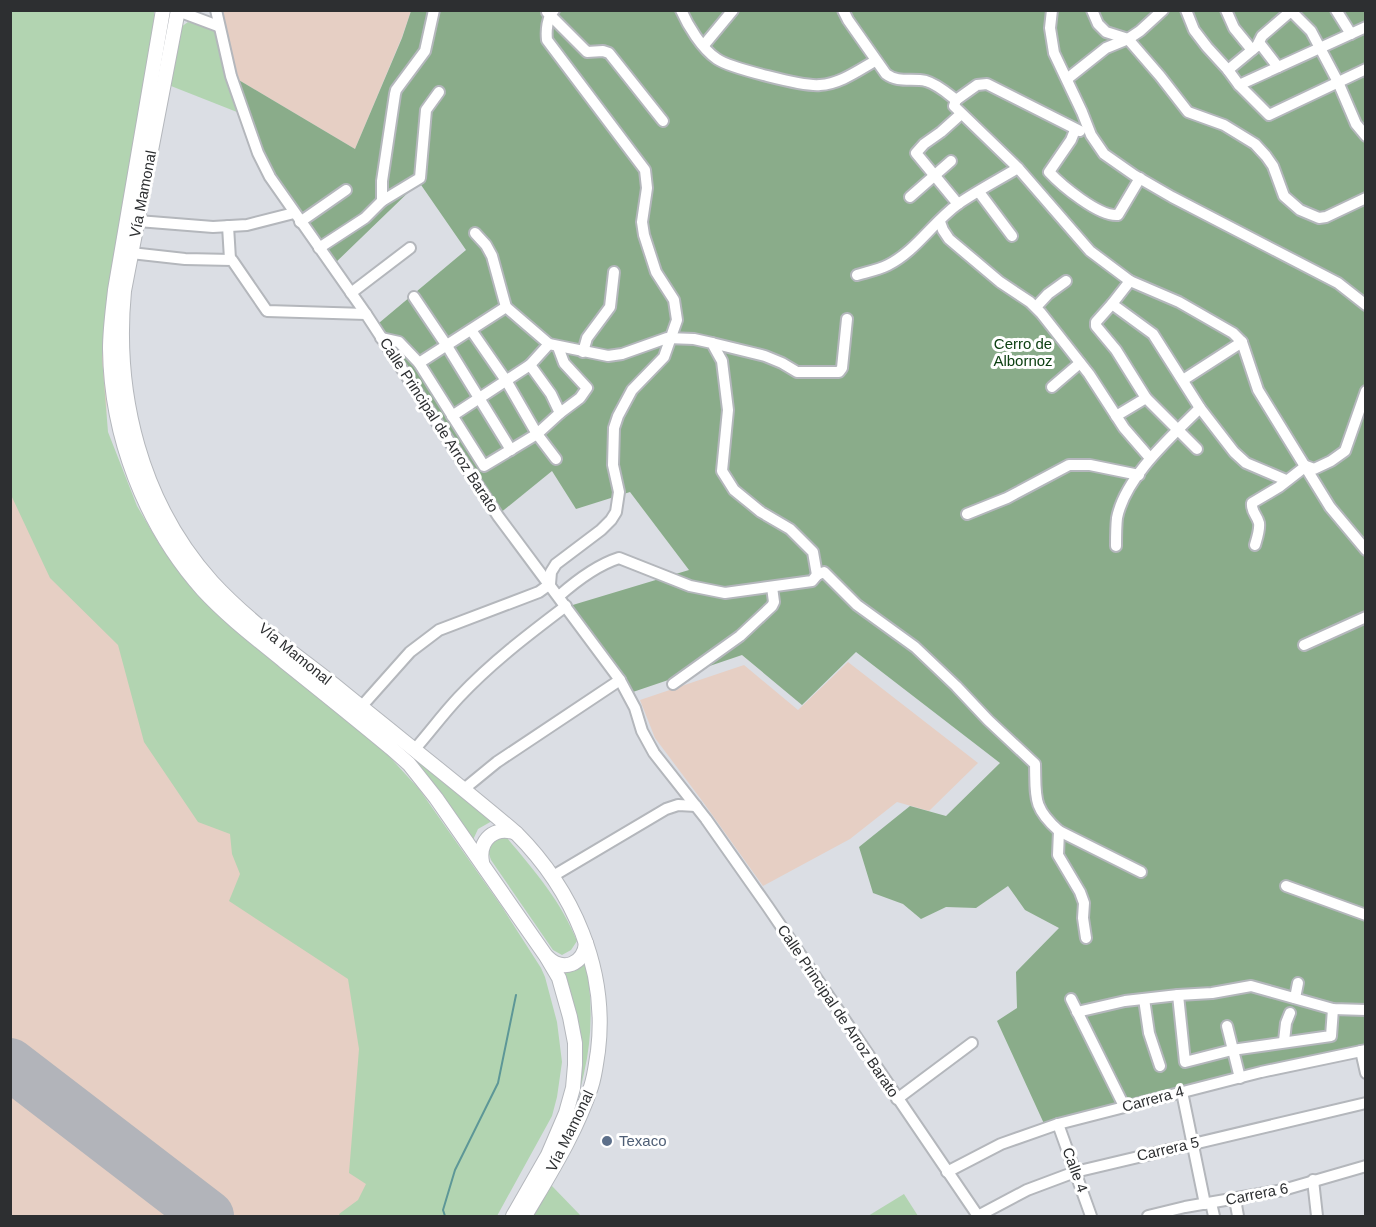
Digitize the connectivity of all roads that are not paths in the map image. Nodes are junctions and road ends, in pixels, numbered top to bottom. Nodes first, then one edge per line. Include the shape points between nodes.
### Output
1 (163, 10) edge
2 (216, 10) edge
3 (434, 10) edge
4 (681, 10) edge
5 (733, 10) edge
6 (843, 10) edge
7 (1052, 10) edge
8 (1092, 10) edge
9 (1163, 10) edge
10 (1186, 10) edge
11 (1226, 10) edge
12 (1336, 10) edge
13 (178, 11) edge
14 (550, 12) edge
15 (218, 26) junction
16 (1365, 27) edge
17 (1351, 34) junction
18 (1128, 39) junction
19 (704, 45) junction
20 (1319, 47) junction
21 (1255, 48) junction
22 (875, 61) junction
23 (1278, 68) junction
24 (1365, 69) edge
25 (1228, 70) junction
26 (1067, 79) junction
27 (1338, 82) junction
28 (1239, 85) junction
29 (439, 92) dead end
30 (956, 100) junction
31 (961, 114) junction
32 (663, 121) dead end
33 (1075, 130) junction
34 (1090, 130) junction
35 (1365, 136) edge
36 (951, 161) dead end
37 (1018, 168) junction
38 (934, 176) junction
39 (1140, 178) junction
40 (346, 190) dead end
41 (979, 192) junction
42 (910, 197) dead end
43 (1365, 198) edge
44 (382, 201) junction
45 (958, 204) junction
46 (297, 217) junction
47 (138, 221) junction
48 (940, 222) junction
49 (228, 226) junction
50 (475, 233) dead end
51 (1012, 236) dead end
52 (319, 248) junction
53 (410, 248) dead end
54 (131, 253) junction
55 (230, 259) junction
56 (614, 272) dead end
57 (856, 275) dead end
58 (1066, 281) dead end
59 (1130, 281) junction
60 (351, 293) junction
61 (414, 297) dead end
62 (1112, 304) junction
63 (1365, 304) edge
64 (506, 307) junction
65 (1036, 308) junction
66 (366, 314) junction
67 (847, 319) dead end
68 (471, 330) junction
69 (381, 338) junction
70 (672, 338) junction
71 (1242, 342) junction
72 (712, 343) junction
73 (554, 345) junction
74 (447, 346) junction
75 (583, 352) junction
76 (419, 363) junction
77 (1080, 363) junction
78 (530, 365) junction
79 (1183, 380) junction
80 (507, 382) junction
81 (1052, 387) dead end
82 (1365, 391) edge
83 (479, 398) junction
84 (1146, 398) junction
85 (1200, 408) junction
86 (560, 413) junction
87 (452, 416) junction
88 (1116, 416) junction
89 (1179, 429) junction
90 (537, 434) junction
91 (1197, 449) dead end
92 (511, 450) junction
93 (1150, 458) junction
94 (556, 459) dead end
95 (1306, 466) junction
96 (1139, 475) junction
97 (1286, 480) junction
98 (967, 514) dead end
99 (1255, 545) dead end
100 (1116, 546) dead end
101 (1365, 550) edge
102 (817, 575) junction
103 (550, 584) junction
104 (772, 587) junction
105 (559, 596) junction
106 (566, 606) junction
107 (1365, 617) edge
108 (1304, 645) dead end
109 (620, 680) junction
110 (674, 684) dead end
111 (362, 707) junction
112 (414, 750) junction
113 (464, 789) junction
114 (696, 806) junction
115 (1059, 831) junction
116 (516, 833) junction
117 (482, 863) junction
118 (1141, 872) dead end
119 (554, 876) junction
120 (1287, 886) dead end
121 (1365, 915) edge
122 (1086, 938) dead end
123 (586, 943) junction
124 (546, 956) junction
125 (1298, 983) dead end
126 (1178, 994) junction
127 (1295, 998) junction
128 (1071, 999) dead end
129 (1144, 999) junction
130 (1333, 1009) junction
131 (1365, 1010) edge
132 (1077, 1012) junction
133 (1290, 1013) dead end
134 (1227, 1026) dead end
135 (1284, 1041) junction
136 (972, 1043) dead end
137 (1232, 1050) junction
138 (1363, 1051) edge
139 (1160, 1066) dead end
140 (1365, 1073) edge
141 (1240, 1078) junction
142 (1182, 1092) junction
143 (897, 1099) junction
144 (1365, 1103) edge
145 (1124, 1106) junction
146 (1026, 1121) dead end
147 (1058, 1124) junction
148 (1033, 1133) junction
149 (1191, 1144) junction
150 (1365, 1166) edge
151 (947, 1172) junction
152 (1075, 1172) junction
153 (1313, 1180) junction
154 (1235, 1199) junction
155 (1208, 1203) junction
156 (1186, 1212) edge
157 (513, 1216) edge
158 (525, 1216) edge
159 (978, 1216) edge
160 (1092, 1216) edge
161 (1148, 1216) edge
162 (1214, 1216) edge
163 (1239, 1216) edge
164 (1317, 1216) edge

1 - 117 main road, Vía Mamonal via 110,335 112,385 133,472 159,528 204,591 409,764
2 - 15 street, Calle Principal de Arroz Barato
3 - 44 street via 425,51 396,90
4 - 19 street
5 - 19 street
6 - 22 street
7 - 26 street via 1051,42
8 - 18 street via 1106,32
9 - 18 street
10 - 25 street via 1194,30
11 - 21 street via 1234,28
12 - 17 street
13 - 15 street
13 - 47 main road, Vía Mamonal
14 - 32 street via 587,52 609,53
14 - 70 street via 547,40 645,170 644,235 656,272 677,309
15 - 46 street, Calle Principal de Arroz Barato via 258,153
16 - 17 street
17 - 20 street
18 - 26 street via 1106,48
18 - 43 street via 1188,112 1224,125 1255,144 1273,166 1284,196 1300,210 1326,217
19 - 22 street via 717,60 815,86 843,78
20 - 21 street via 1311,31 1291,10 1262,36
20 - 23 street
20 - 27 street
21 - 23 street via 1261,45
21 - 25 street
22 - 30 street via 890,77 925,81
23 - 28 street
24 - 27 street
25 - 28 street
26 - 34 street
27 - 28 street via 1269,115
27 - 35 street
29 - 44 street via 426,110 420,178
30 - 31 street via 954,106
30 - 33 street via 977,85 987,84
31 - 37 street
31 - 38 street via 916,153
33 - 34 street
33 - 39 street via 1049,171 1086,203 1118,215
34 - 39 street via 1104,154
36 - 38 street
37 - 41 street
37 - 59 street via 1090,251
38 - 42 street
38 - 45 street
39 - 63 street via 1329,278
40 - 46 street
41 - 45 street
41 - 51 street
44 - 52 street via 365,218
45 - 48 street
46 - 49 street
46 - 52 street, Calle Principal de Arroz Barato
47 - 49 street
47 - 54 main road, Vía Mamonal
48 - 57 street via 888,265
48 - 65 street via 950,239
49 - 55 street
50 - 64 street via 492,256
52 - 60 street, Calle Principal de Arroz Barato
53 - 60 street
54 - 55 street
54 - 111 main road, Vía Mamonal via 122,318 125,389 140,455 166,517 192,557 234,604
55 - 66 street via 267,311
56 - 75 street via 610,307 587,338
58 - 65 street
59 - 62 street
59 - 71 street via 1179,302
60 - 66 street, Calle Principal de Arroz Barato
61 - 74 street
62 - 79 street via 1153,334
62 - 84 street via 1095,324
64 - 68 street
64 - 73 street
65 - 77 street
66 - 69 street, Calle Principal de Arroz Barato
67 - 72 street via 839,372 797,372 765,356
68 - 74 street
68 - 80 street
69 - 76 street via 399,342
69 - 103 street, Calle Principal de Arroz Barato via 498,516
70 - 72 street
70 - 75 street via 622,354
70 - 103 street via 664,357 632,390 618,416 612,439 619,492 616,512 601,530 556,564
71 - 79 street
71 - 95 street via 1258,390
72 - 102 street via 722,361 728,410 722,471 734,490 790,529 813,552
73 - 75 street
73 - 78 street
73 - 86 street via 575,378 587,388
74 - 76 street
74 - 83 street
76 - 87 street
77 - 81 street
77 - 88 street
78 - 80 street
78 - 86 street
79 - 85 street
80 - 83 street
80 - 90 street
82 - 95 street via 1345,451 1314,469
83 - 87 street
83 - 92 street
84 - 88 street
84 - 89 street
85 - 89 street
85 - 97 street via 1240,458
86 - 90 street
87 - 92 street via 484,466
88 - 93 street
89 - 91 street
89 - 93 street
90 - 92 street
90 - 94 street
93 - 96 street
95 - 97 street
95 - 101 street via 1330,507
96 - 98 street via 1069,465
96 - 100 street via 1117,516
97 - 99 street via 1252,503 1259,523
102 - 104 street via 812,582
102 - 115 street via 824,572 857,604 915,647 1027,755 1035,764 1034,794 1038,806
103 - 105 street, Calle Principal de Arroz Barato
103 - 111 street via 432,635 410,651
104 - 105 street via 725,593 690,586 619,558 572,584
104 - 110 street via 772,606 740,636
105 - 106 street, Calle Principal de Arroz Barato
106 - 109 street, Calle Principal de Arroz Barato
106 - 112 street via 510,648 459,697
107 - 108 street
109 - 113 street via 497,762
109 - 114 street, Calle Principal de Arroz Barato via 646,741
111 - 112 main road, Vía Mamonal
112 - 113 main road, Vía Mamonal
113 - 116 main road, Vía Mamonal
114 - 119 street via 666,809
114 - 143 street, Calle Principal de Arroz Barato
115 - 118 street
115 - 122 street via 1058,855 1084,903
116 - 117 main road via 497,831 486,838 481,850
116 - 119 main road, Vía Mamonal
117 - 124 main road, Vía Mamonal
119 - 123 main road, Vía Mamonal
120 - 121 street
123 - 124 main road via 582,956 571,964 557,964
123 - 158 main road, Vía Mamonal via 596,979 600,1026 592,1085 571,1136
124 - 157 main road, Vía Mamonal via 559,978 573,1030 573,1088 557,1136
125 - 127 street
126 - 127 street via 1251,986
126 - 129 street
126 - 137 street via 1185,1062
127 - 130 street
128 - 132 street
129 - 132 street
129 - 139 street via 1149,1033
130 - 131 street
130 - 135 street via 1331,1036
132 - 145 street
133 - 135 street
134 - 137 street
135 - 137 street
136 - 143 street
137 - 141 street
138 - 140 street
138 - 141 street, Carrera 4
141 - 142 street, Carrera 4
142 - 145 street, Carrera 4
142 - 149 street
143 - 151 street, Calle Principal de Arroz Barato
144 - 149 street, Carrera 5
145 - 147 street, Carrera 4
146 - 148 street
147 - 148 street, Carrera 4
147 - 152 street, Calle 4
148 - 151 street, Carrera 4 via 1001,1144
149 - 152 street, Carrera 5
149 - 155 street
150 - 153 street, Carrera 6
151 - 159 street, Calle Principal de Arroz Barato
152 - 159 street, Carrera 5 via 1027,1190
152 - 160 street, Calle 4
153 - 154 street, Carrera 6 via 1283,1191
153 - 164 street
154 - 155 street, Carrera 6
154 - 163 street
155 - 156 street, Carrera 6
155 - 162 street
156 - 161 street, Carrera 6

